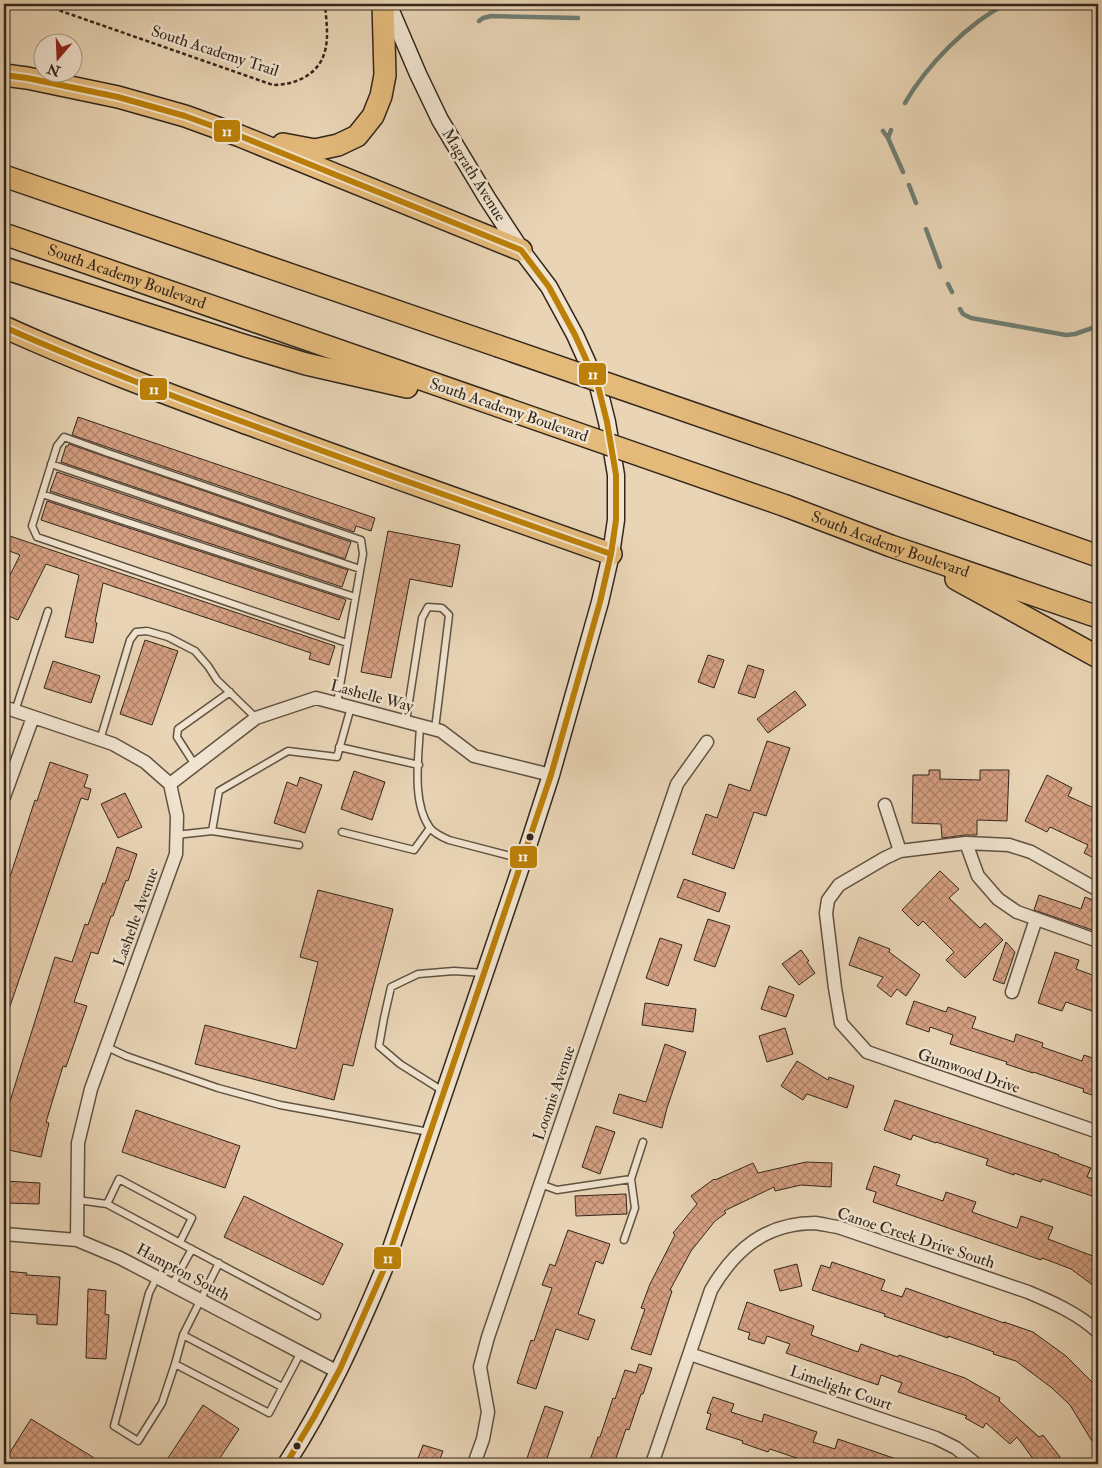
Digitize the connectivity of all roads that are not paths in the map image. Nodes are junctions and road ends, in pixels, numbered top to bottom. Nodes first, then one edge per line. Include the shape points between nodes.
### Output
1 (384, 4) edge
2 (388, 4) edge
3 (4, 75) edge
4 (240, 136) junction
5 (4, 176) edge
6 (4, 234) edge
7 (521, 250) junction
8 (4, 268) edge
9 (4, 327) edge
10 (507, 409) junction
11 (51, 464) junction
12 (42, 494) junction
13 (979, 514) junction
14 (1098, 541) edge
15 (891, 546) junction
16 (611, 554) junction
17 (1098, 556) edge
18 (360, 569) junction
19 (355, 597) junction
20 (48, 611) dead end
21 (1098, 617) edge
22 (347, 643) junction
23 (1098, 657) edge
24 (230, 692) junction
25 (337, 703) junction
26 (351, 707) junction
27 (9, 709) edge
28 (33, 717) junction
29 (256, 718) junction
30 (406, 721) junction
31 (420, 725) junction
32 (435, 729) junction
33 (100, 740) junction
34 (707, 742) dead end
35 (340, 747) junction
36 (195, 765) junction
37 (419, 766) junction
38 (550, 775) junction
39 (170, 784) junction
40 (4, 797) edge
41 (885, 805) dead end
42 (430, 828) junction
43 (212, 831) junction
44 (342, 832) dead end
45 (176, 835) junction
46 (966, 843) junction
47 (299, 845) dead end
48 (900, 851) junction
49 (523, 859) junction
50 (1098, 890) edge
51 (1036, 920) junction
52 (1098, 940) edge
53 (485, 973) junction
54 (1012, 992) dead end
55 (107, 1047) junction
56 (444, 1092) junction
57 (430, 1132) junction
58 (1098, 1132) edge
59 (643, 1142) dead end
60 (631, 1179) junction
61 (540, 1184) junction
62 (78, 1200) junction
63 (107, 1204) junction
64 (4, 1234) edge
65 (77, 1240) junction
66 (624, 1240) dead end
67 (180, 1242) junction
68 (192, 1249) junction
69 (218, 1263) junction
70 (157, 1277) junction
71 (172, 1285) junction
72 (200, 1300) junction
73 (318, 1316) dead end
74 (1098, 1332) edge
75 (183, 1335) junction
76 (301, 1352) junction
77 (690, 1354) junction
78 (175, 1364) junction
79 (338, 1372) junction
80 (282, 1388) junction
81 (286, 1464) edge
82 (474, 1464) edge
83 (652, 1464) edge
84 (976, 1464) edge

1 - 4 highway via 385,75 382,96 373,116 357,136 338,145 315,150
2 - 7 main road, Magrath Avenue via 440,120
3 - 4 highway via 118,97
4 - 7 highway
5 - 13 highway, bridge
6 - 10 highway, South Academy Boulevard
7 - 16 main road, Magrath Avenue via 549,287 598,386 616,475 616,520
8 - 10 highway via 306,364
9 - 16 highway via 148,387
10 - 15 highway, South Academy Boulevard, bridge
11 - 12 lane
11 - 18 lane
11 - 18 lane via 64,437 361,540
12 - 19 lane
12 - 22 lane via 32,526 38,537
13 - 14 highway
13 - 17 highway
15 - 21 highway, South Academy Boulevard
15 - 23 highway
16 - 38 main road, Magrath Avenue
18 - 19 lane
19 - 22 lane
20 - 27 lane
22 - 25 lane
24 - 29 lane
24 - 33 lane via 195,651 168,637 147,631 136,632 130,640
24 - 36 lane via 178,729 177,737
25 - 26 street, Lashelle Way
25 - 29 street, Lashelle Way via 316,698
26 - 30 street, Lashelle Way
26 - 35 lane
27 - 28 street
28 - 33 street
28 - 40 street
29 - 36 street, Lashelle Way
30 - 31 street, Lashelle Way
30 - 32 lane via 422,618 428,607 442,608 450,615
31 - 32 street, Lashelle Way
31 - 37 lane
32 - 38 street, Lashelle Way via 474,756
33 - 39 street via 145,762
34 - 61 street, Loomis Avenue via 677,784
35 - 37 lane
35 - 43 lane via 337,757 288,751 219,791
36 - 39 street, Lashelle Way
37 - 42 lane via 420,800
38 - 49 main road, Magrath Avenue
39 - 45 street, Lashelle Avenue via 177,816
41 - 48 street
42 - 44 lane via 414,850
42 - 49 lane via 449,840
43 - 45 lane
43 - 47 lane
45 - 55 street, Lashelle Avenue via 176,854
46 - 48 street
46 - 50 street via 1009,846 1031,852
46 - 51 street via 978,876 998,899
48 - 58 street, Gumwood Drive via 840,885 828,900 826,912 840,1022 867,1052
49 - 53 main road, Magrath Avenue
51 - 52 street
51 - 54 street
53 - 56 main road, Magrath Avenue
53 - 56 lane via 418,974 391,987 379,1046 400,1064
55 - 57 lane via 218,1088 280,1105
55 - 62 street, Lashelle Avenue via 78,1143
56 - 57 main road, Magrath Avenue
57 - 79 main road, Magrath Avenue via 384,1269
59 - 60 lane
60 - 61 lane via 558,1190
60 - 66 lane via 635,1208
61 - 82 street, Loomis Avenue via 480,1368 488,1412
62 - 63 lane
62 - 65 street, Lashelle Avenue
63 - 67 lane
63 - 67 lane via 118,1179 192,1218
64 - 65 street, Hampton South
65 - 70 street, Hampton South
67 - 68 lane
68 - 69 lane
68 - 71 lane
69 - 72 lane
69 - 73 lane
70 - 71 street, Hampton South
70 - 78 lane via 149,1293 114,1426 138,1440 162,1403
71 - 72 street, Hampton South
72 - 75 lane
72 - 76 street, Hampton South
74 - 77 street, Canoe Creek Drive South via 1070,1312 1028,1292 838,1227 816,1223 775,1230 756,1238 739,1252 721,1273 712,1290
75 - 78 lane
75 - 80 lane
76 - 79 street, Hampton South
76 - 80 lane
77 - 83 street, Canoe Creek Drive South
77 - 84 street, Limelight Court via 936,1438 956,1448
78 - 80 lane via 269,1413
79 - 81 main road, Magrath Avenue

